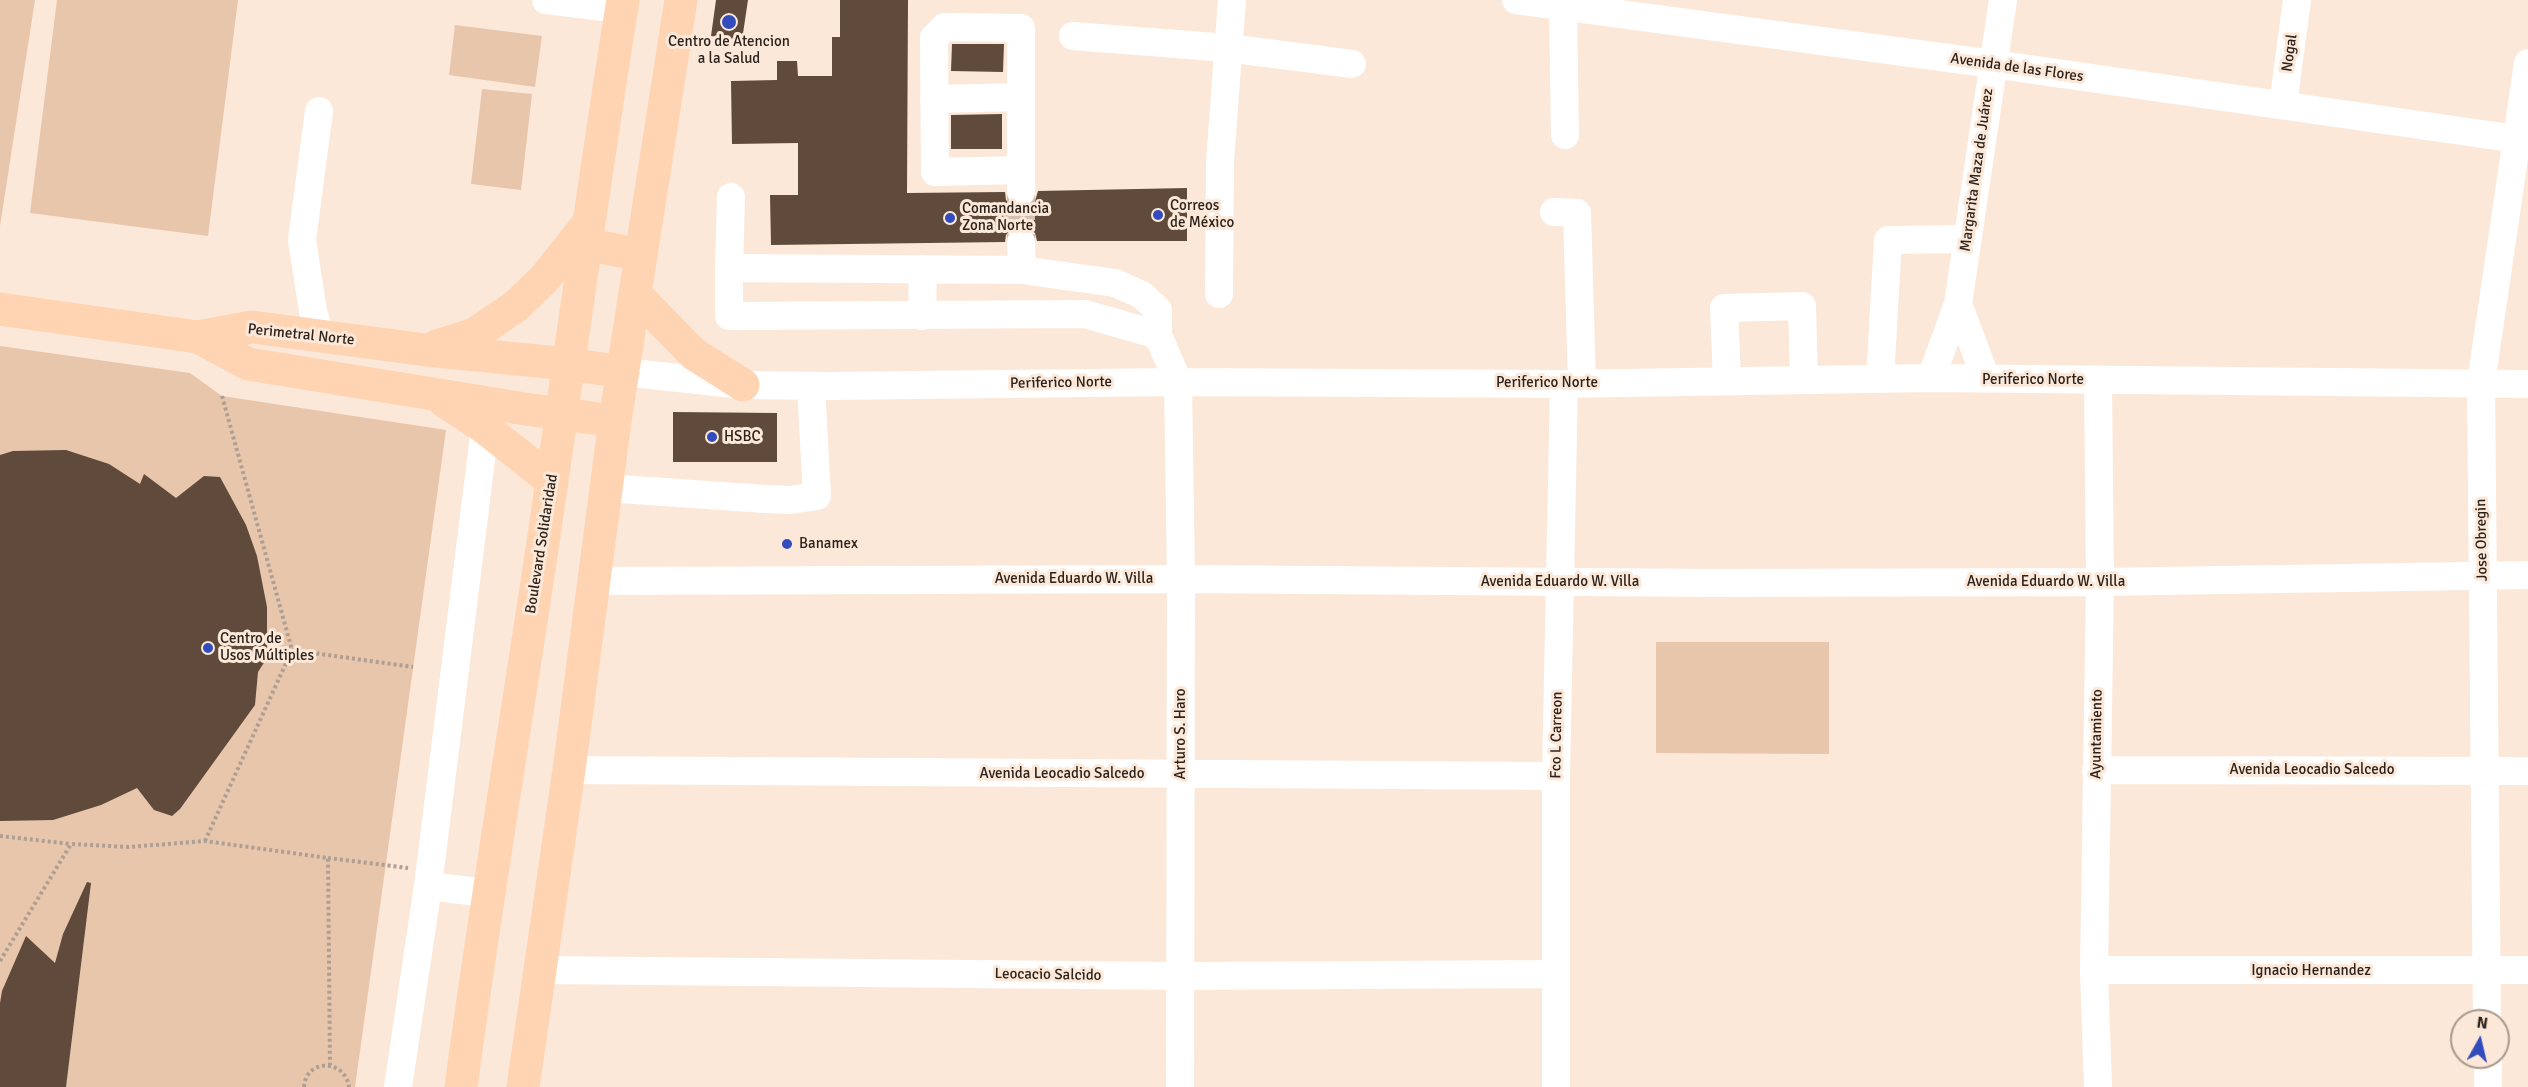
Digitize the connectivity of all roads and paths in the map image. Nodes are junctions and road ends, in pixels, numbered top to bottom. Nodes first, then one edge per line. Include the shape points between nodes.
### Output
1 (681, 0) edge
2 (1232, 0) edge
3 (1516, 0) edge
4 (2002, 0) edge
5 (2297, 0) edge
6 (555, 1) edge
7 (622, 4) edge
8 (1563, 6) junction
9 (1073, 36) dead end
10 (1228, 48) junction
11 (2528, 63) edge
12 (1352, 64) dead end
13 (1993, 64) junction
14 (1020, 97) junction
15 (934, 99) junction
16 (2283, 105) junction
17 (319, 111) dead end
18 (1565, 135) dead end
19 (2517, 139) junction
20 (2520, 177) edge
21 (731, 197) dead end
22 (1554, 212) dead end
23 (587, 234) junction
24 (1967, 240) junction
25 (1021, 242) tunnel mouth
26 (641, 255) junction
27 (729, 268) junction
28 (923, 269) junction
29 (1022, 270) junction
30 (635, 294) junction
31 (1219, 294) dead end
32 (1958, 304) junction
33 (0, 309) edge
34 (922, 316) junction
35 (1158, 335) junction
36 (320, 336) junction
37 (198, 337) junction
38 (426, 350) junction
39 (568, 364) junction
40 (623, 372) junction
41 (1930, 378) junction
42 (1880, 379) junction
43 (1986, 379) junction
44 (1804, 380) junction
45 (2098, 380) junction
46 (1726, 381) junction
47 (1178, 382) junction
48 (1573, 383) junction
49 (2481, 383) junction
50 (743, 384) junction
51 (2528, 384) edge
52 (811, 386) junction
53 (435, 395) junction
54 (222, 396) dead end
55 (561, 413) junction
56 (615, 421) junction
57 (485, 428) junction
58 (552, 480) junction
59 (606, 488) junction
60 (2483, 574) junction
61 (2528, 575) edge
62 (1181, 579) junction
63 (593, 581) junction
64 (1559, 582) junction
65 (2100, 582) junction
66 (292, 650) junction
67 (413, 667) dead end
68 (569, 770) junction
69 (2096, 770) junction
70 (2485, 771) junction
71 (2528, 771) edge
72 (1181, 774) junction
73 (1556, 776) junction
74 (0, 836) edge
75 (205, 841) junction
76 (71, 844) junction
77 (328, 858) junction
78 (428, 879) junction
79 (487, 893) junction
80 (0, 961) edge
81 (540, 970) junction
82 (2094, 970) junction
83 (2528, 970) edge
84 (2486, 971) junction
85 (1555, 974) junction
86 (1180, 976) junction
87 (2487, 1009) edge
88 (330, 1065) junction
89 (2488, 1069) edge
90 (304, 1087) edge
91 (349, 1087) edge
92 (398, 1087) edge
93 (461, 1087) edge
94 (523, 1087) edge
95 (1180, 1087) edge
96 (1556, 1087) edge
97 (2098, 1087) edge
98 (2488, 1087) edge

1 - 26 main road
2 - 10 street
3 - 8 street, Avenida de las Flores
4 - 13 street, Margarita Maza de Juárez
5 - 16 street, Nogal
6 - 7 street
7 - 23 main road, Boulevard Solidaridad
8 - 13 street, Avenida de las Flores
8 - 18 street
9 - 10 street
10 - 12 street
10 - 31 street via 1220,162
11 - 19 street, Jose Obregin
13 - 16 street, Avenida de las Flores
13 - 24 street, Margarita Maza de Juárez
14 - 15 street
14 - 15 street via 1021,28 945,27 934,38
14 - 15 street via 1021,181 935,172
16 - 19 street, Avenida de las Flores
17 - 36 street via 302,240
19 - 20 street, Jose Obregin
20 - 49 street, Jose Obregin
21 - 27 street
22 - 48 street, Fco L Carreon via 1577,213
23 - 26 main road
23 - 38 main road via 516,306 475,334
23 - 39 main road, Boulevard Solidaridad
24 - 32 street, Margarita Maza de Juárez
24 - 42 street via 1888,240
25 - 29 street
26 - 30 main road
27 - 28 street
27 - 34 street via 729,316
28 - 29 street
28 - 34 street
29 - 35 street via 1115,283 1142,295 1158,310
30 - 40 main road
30 - 50 main road via 694,354
32 - 41 street, Margarita Maza de Juárez
32 - 43 street, Margarita Maza de Juárez
33 - 37 main road, Perimetral Norte
34 - 35 street via 1085,314
35 - 47 street
36 - 37 main road, Perimetral Norte via 252,327
36 - 38 main road, Perimetral Norte
37 - 53 main road via 248,364
38 - 39 main road, Perimetral Norte
39 - 40 main road, Periferico Norte
39 - 55 main road, Boulevard Solidaridad
40 - 50 street, Periferico Norte
40 - 56 main road
41 - 42 street, Periferico Norte
41 - 43 street, Periferico Norte
42 - 44 street, Periferico Norte
43 - 45 street, Periferico Norte
44 - 46 street, Periferico Norte
44 - 46 street via 1802,306 1724,309
45 - 49 street, Periferico Norte
45 - 65 street, Ayuntamiento
46 - 48 street, Periferico Norte
47 - 48 street, Periferico Norte
47 - 52 street, Periferico Norte
47 - 62 street, Arturo S. Haro
48 - 64 street, Fco L Carreon
49 - 51 street, Periferico Norte
49 - 60 street, Jose Obregin
50 - 52 street, Periferico Norte
52 - 59 street via 817,496 790,500
53 - 55 main road
53 - 57 main road
54 - 66 path
55 - 56 main road
55 - 58 main road, Boulevard Solidaridad
56 - 59 main road
57 - 58 main road
57 - 78 street
58 - 79 main road, Boulevard Solidaridad
59 - 63 main road
60 - 61 street, Avenida Eduardo W. Villa
60 - 65 street, Avenida Eduardo W. Villa
60 - 70 street, Jose Obregin
62 - 63 street, Avenida Eduardo W. Villa
62 - 64 street, Avenida Eduardo W. Villa
62 - 72 street, Arturo S. Haro
63 - 68 main road
64 - 65 street, Avenida Eduardo W. Villa
64 - 73 street, Fco L Carreon
65 - 69 street, Ayuntamiento
66 - 67 path
66 - 75 path
68 - 72 street, Avenida Leocadio Salcedo
68 - 81 main road
69 - 70 street, Avenida Leocadio Salcedo
69 - 82 street, Ayuntamiento
70 - 71 street, Avenida Leocadio Salcedo
70 - 84 street, Jose Obregin
72 - 73 street, Avenida Leocadio Salcedo
72 - 86 street, Arturo S. Haro
73 - 85 street, Fco L Carreon
74 - 76 path
75 - 76 path via 129,848
75 - 77 path
76 - 80 path
77 - 78 path
77 - 88 path
78 - 79 street
78 - 92 street
79 - 93 main road, Boulevard Solidaridad
81 - 86 street, Leocacio Salcido
81 - 94 main road
82 - 84 street, Ignacio Hernandez
82 - 97 street, Ayuntamiento
83 - 84 street, Ignacio Hernandez
84 - 87 street, Jose Obregin
85 - 86 street, Leocacio Salcido
85 - 96 street, Fco L Carreon
86 - 95 street, Arturo S. Haro
88 - 90 path via 310,1071
88 - 91 path via 343,1072
89 - 98 street

